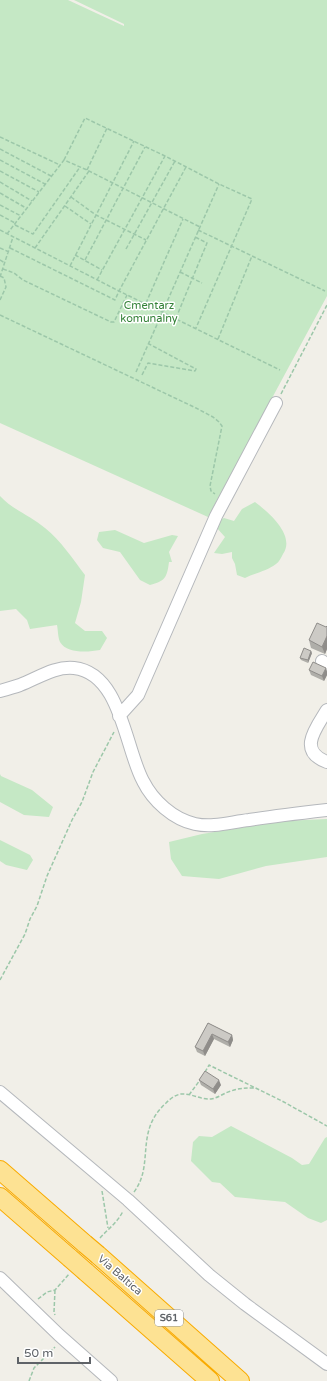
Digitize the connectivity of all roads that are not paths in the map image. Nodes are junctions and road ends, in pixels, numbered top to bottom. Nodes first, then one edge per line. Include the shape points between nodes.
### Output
1 (276, 403) road end
2 (0, 691) edge
3 (327, 710) edge
4 (119, 716) junction
5 (327, 762) edge
6 (327, 810) edge
7 (0, 1092) edge
8 (0, 1170) edge
9 (0, 1197) edge
10 (0, 1278) edge
11 (327, 1364) edge
12 (111, 1381) edge
13 (210, 1381) edge
14 (240, 1381) edge

1 - 4 lane via 224,502 138,695
2 - 4 lane via 57,669 75,668 93,674 104,684
3 - 5 lane via 312,734 311,743 313,752 320,760
4 - 6 lane via 142,781 153,797 182,819 195,824 213,826
7 - 11 lane via 129,1201 208,1275
8 - 14 highway, Via Baltica / S61 via 93,1247
9 - 13 highway, Via Baltica / S61, bridge
10 - 12 lane

